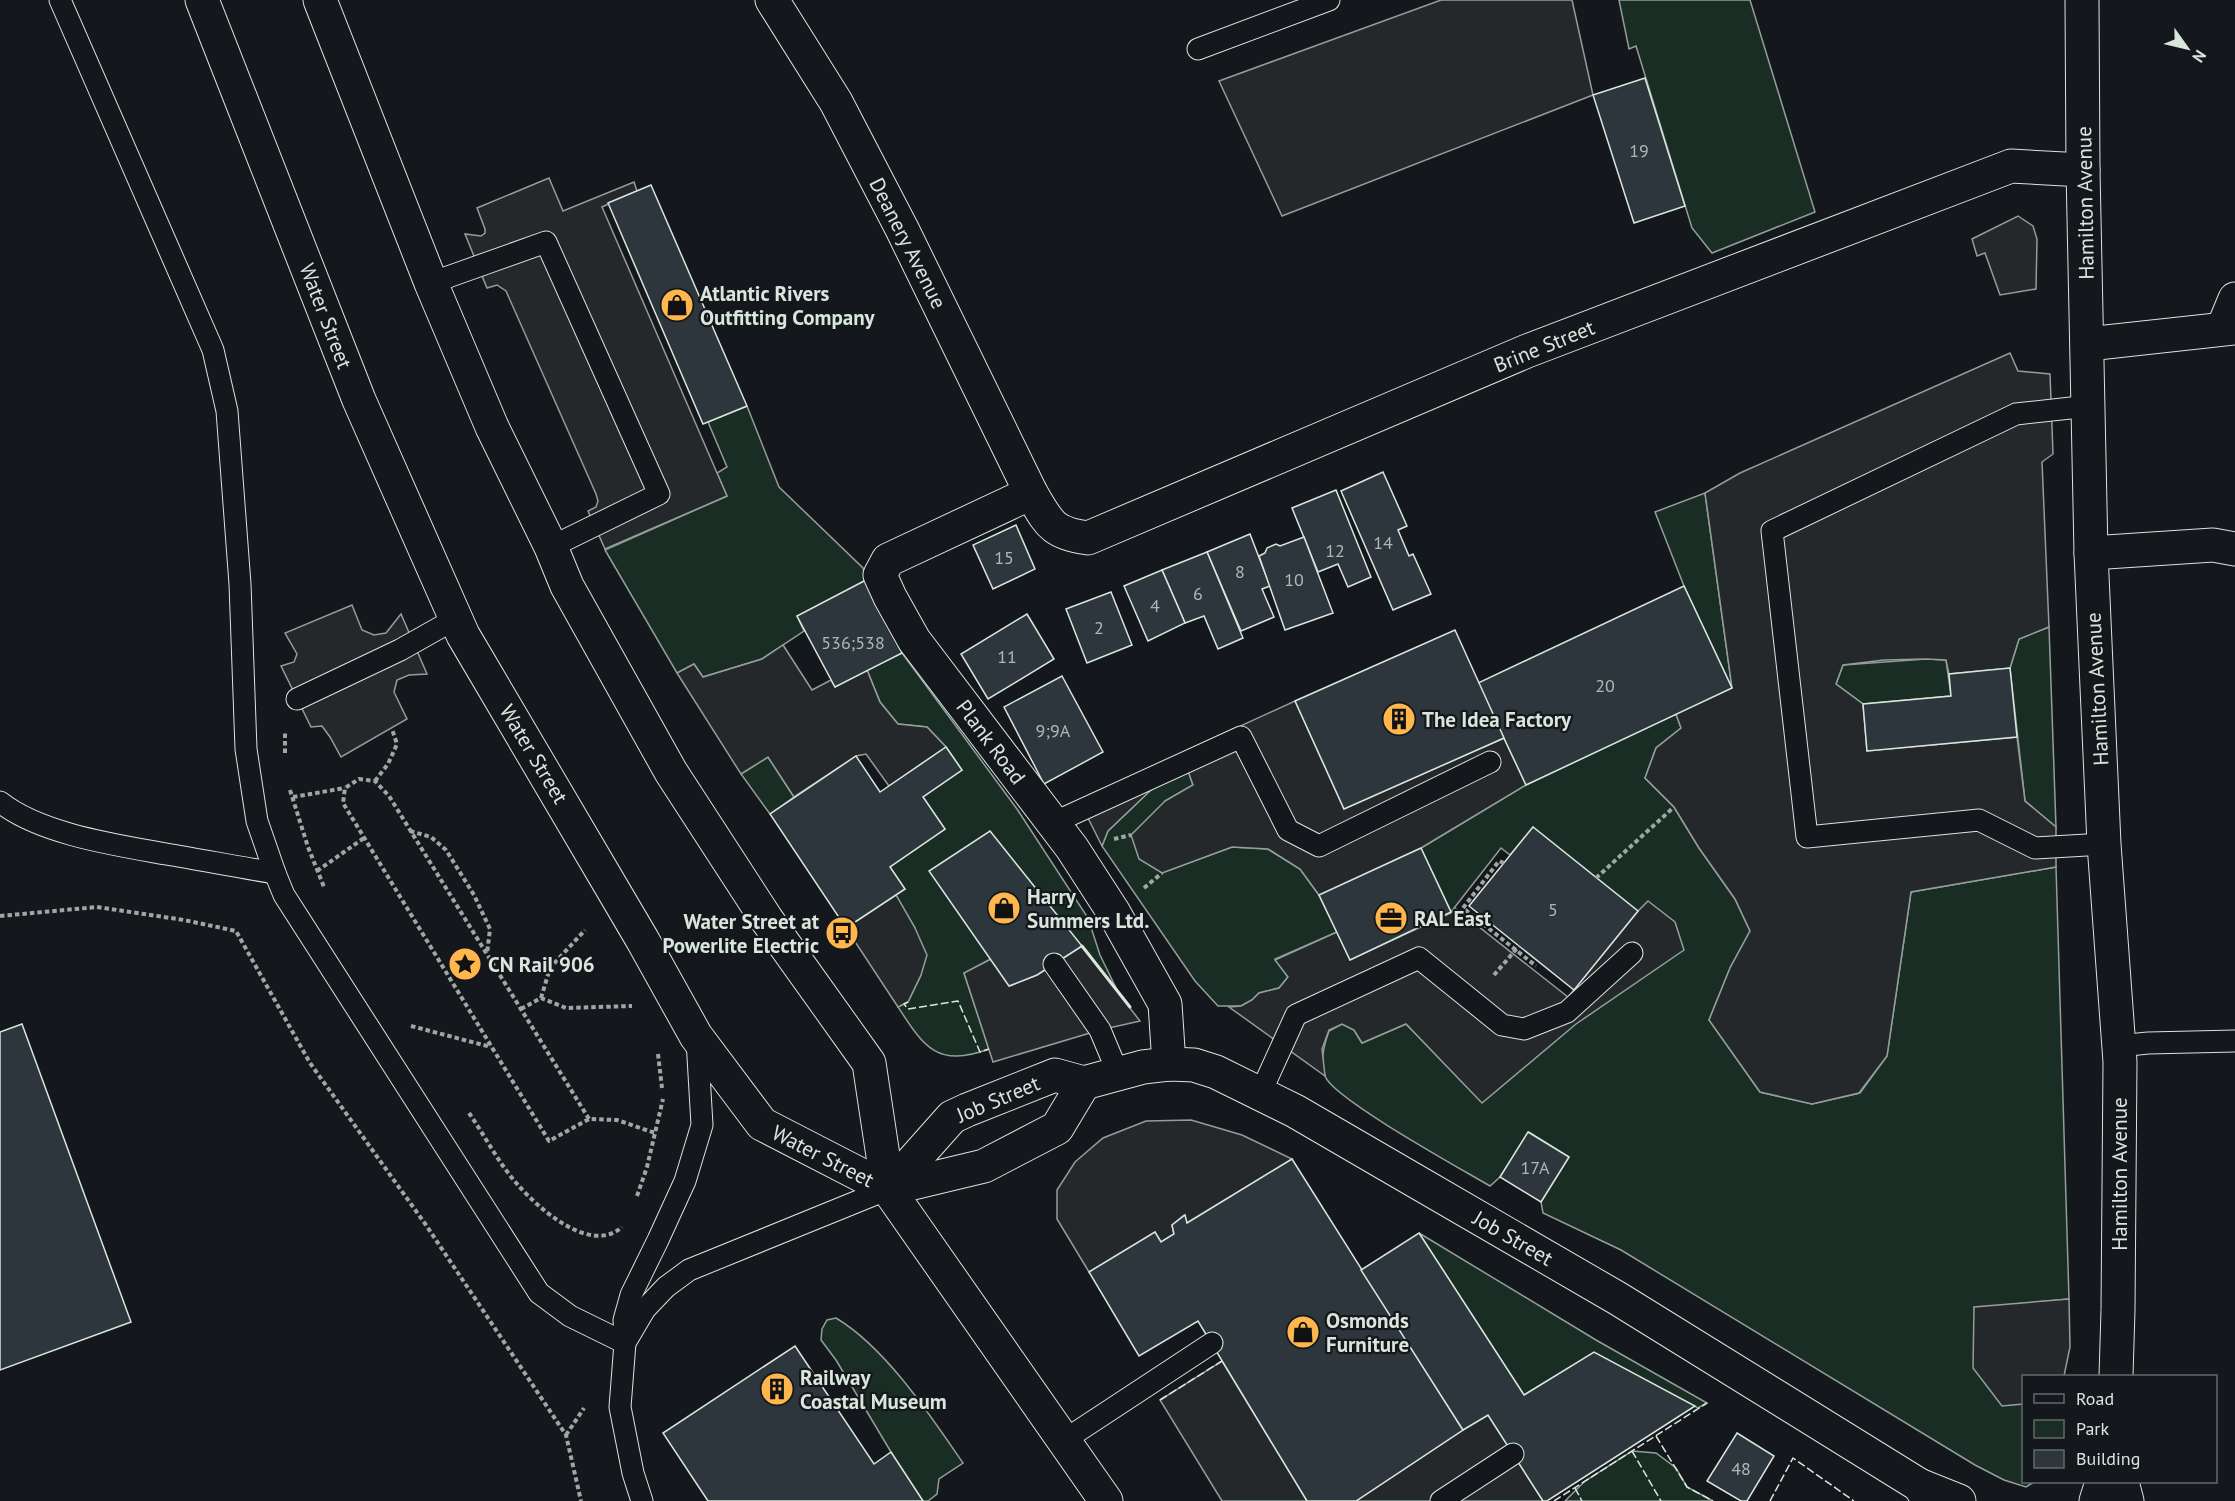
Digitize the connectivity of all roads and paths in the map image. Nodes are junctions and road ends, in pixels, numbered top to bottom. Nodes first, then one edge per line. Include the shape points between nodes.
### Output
1 (60, 0) edge
2 (202, 0) edge
3 (320, 0) edge
4 (772, 0) edge
5 (1329, 0) edge
6 (2082, 0) edge
7 (1198, 49) dead end
8 (2084, 170) junction
9 (431, 283) junction
10 (2231, 319) edge
11 (2088, 344) junction
12 (2089, 406) junction
13 (1031, 493) junction
14 (551, 547) junction
15 (2235, 549) edge
16 (2091, 554) junction
17 (454, 619) junction
18 (297, 699) joint
19 (392, 729) dead end
20 (285, 759) dead end
21 (1490, 762) dead end
22 (375, 781) junction
23 (290, 788) dead end
24 (345, 788) junction
25 (292, 797) junction
26 (0, 802) edge
27 (1674, 807) dead end
28 (1053, 823) junction
29 (410, 831) junction
30 (364, 838) junction
31 (2104, 844) junction
32 (1504, 863) dead end
33 (317, 871) junction
34 (275, 873) junction
35 (1596, 878) dead end
36 (326, 891) dead end
37 (0, 916) edge
38 (585, 930) dead end
39 (1632, 953) dead end
40 (487, 954) junction
41 (1054, 964) dead end
42 (1536, 966) dead end
43 (541, 998) junction
44 (633, 1006) dead end
45 (521, 1009) junction
46 (417, 1036) dead end
47 (696, 1036) junction
48 (2235, 1041) edge
49 (2119, 1046) junction
50 (491, 1047) junction
51 (658, 1053) dead end
52 (1169, 1064) junction
53 (1118, 1072) junction
54 (1084, 1083) junction
55 (1260, 1094) junction
56 (464, 1106) dead end
57 (589, 1119) junction
58 (655, 1133) junction
59 (888, 1189) junction
60 (633, 1206) dead end
61 (625, 1221) dead end
62 (625, 1343) junction
63 (1212, 1343) dead end
64 (2116, 1375) edge
65 (1064, 1441) junction
66 (1513, 1454) dead end
67 (1924, 1493) edge
68 (581, 1501) edge
69 (642, 1501) edge
70 (1106, 1501) edge
71 (1441, 1501) edge
72 (1959, 1501) edge

1 - 34 lane via 213,350 227,411 240,584 246,749 258,821
2 - 17 street, Water Street via 359,400
3 - 9 street, Water Street
4 - 13 street, Deanery Avenue via 842,112
5 - 7 lane
6 - 8 street, Hamilton Avenue
8 - 11 street, Hamilton Avenue
8 - 13 street, Brine Street via 2012,166 1527,351 1088,538 1068,535 1049,523
9 - 14 street, Water Street via 492,428
9 - 14 lane via 546,242 556,264 658,494
10 - 11 street
11 - 12 street, Hamilton Avenue
12 - 16 street, Hamilton Avenue
12 - 31 lane via 2016,414 1772,531 1807,837 1979,820 2035,848
13 - 28 street, Plank Road via 888,560 880,575 914,640
14 - 59 street, Water Street via 567,586 671,772 767,920 869,1063
15 - 16 street via 2213,546
16 - 31 street, Hamilton Avenue
17 - 18 lane via 400,650
17 - 47 street, Water Street
18 - 20 path via 285,715
19 - 22 path via 397,744
21 - 28 lane via 1319,846 1288,830 1241,737
22 - 24 path via 359,779
22 - 29 path
23 - 25 path
24 - 25 path
24 - 30 path via 343,802
25 - 33 path
26 - 34 lane via 12,812 59,830 123,846
27 - 35 path
28 - 52 street, Plank Road via 1114,913 1165,1004
29 - 40 path
29 - 40 path via 432,837 446,850 490,929
30 - 33 path
30 - 50 path
31 - 49 street, Hamilton Avenue
32 - 42 path via 1499,861 1462,908
33 - 36 path
34 - 62 lane via 284,895 539,1293 570,1316
37 - 68 path via 97,907 236,932 310,1064 426,1225 566,1435
38 - 43 path via 550,968
39 - 55 lane via 1567,1012 1524,1029 1502,1025 1419,958 1296,1015
40 - 45 path
41 - 53 lane via 1100,1030
43 - 44 path via 566,1008
43 - 45 path
45 - 57 path
46 - 50 path via 410,1026
47 - 59 street, Water Street via 762,1124
47 - 62 lane via 702,1125 684,1181 631,1295 624,1320
48 - 49 lane
49 - 64 street, Hamilton Avenue
50 - 57 path via 549,1141
51 - 58 path via 663,1099
52 - 53 street, Job Street
52 - 55 street, Job Street via 1194,1065 1216,1072
53 - 54 street, Job Street
54 - 59 street, Job Street via 1057,1128 984,1166
54 - 59 street, Job Street via 1055,1075 952,1117
55 - 67 street, Job Street via 1617,1298
56 - 61 path via 518,1185 553,1217 576,1231 603,1237 621,1229
57 - 58 path via 617,1120
58 - 60 path
59 - 62 lane via 689,1270 645,1309
59 - 65 street
62 - 69 lane via 620,1407
63 - 65 lane
65 - 70 street
66 - 71 lane
67 - 72 street, Job Street

